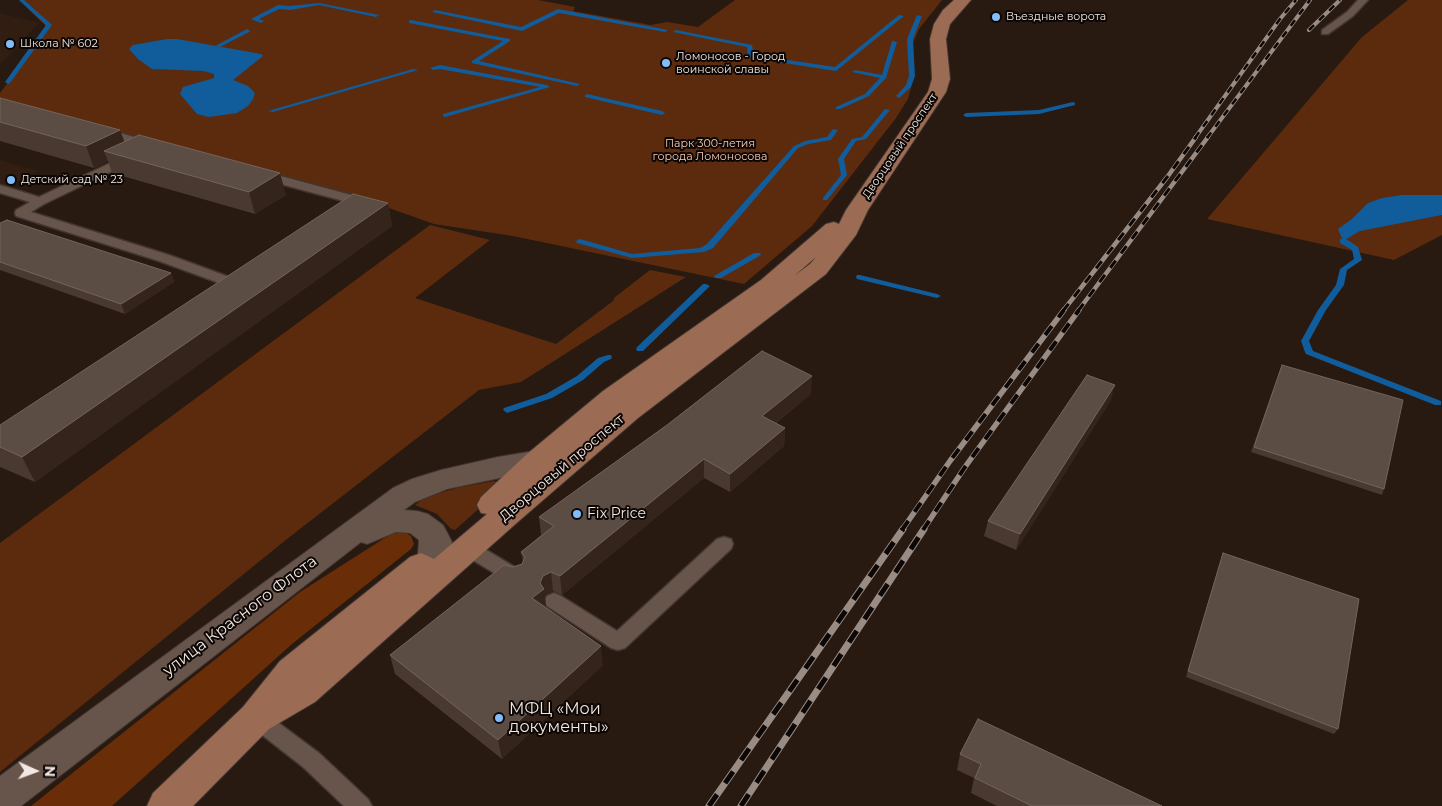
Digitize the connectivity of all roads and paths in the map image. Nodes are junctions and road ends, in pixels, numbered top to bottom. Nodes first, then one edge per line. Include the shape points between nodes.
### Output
1 (963, 0) edge
2 (1363, 0) edge
3 (1326, 32) dead end
4 (90, 128) edge
5 (247, 171) edge
6 (0, 188) edge
7 (40, 201) junction
8 (338, 208) edge
9 (242, 271) edge
10 (227, 281) junction
11 (214, 290) edge
12 (571, 446) junction
13 (521, 475) junction
14 (724, 544) dead end
15 (468, 548) junction
16 (434, 554) junction
17 (310, 563) junction
18 (516, 577) edge
19 (554, 602) dead end
20 (256, 718) junction
21 (0, 799) edge
22 (168, 806) edge
23 (360, 806) edge

1 - 12 main road, Дворцовый проспект via 942,24 938,39 941,78 937,92 858,210 845,236 818,269 628,412
2 - 3 lane
4 - 7 lane via 159,147
5 - 8 lane via 351,199
6 - 7 lane
7 - 10 lane via 21,213
9 - 10 lane
10 - 11 lane
12 - 13 main road, Дворцовый проспект
12 - 13 main road, улица Красного Флота
12 - 13 main road, улица Красного Флота
13 - 15 main road, Дворцовый проспект
13 - 16 main road, Дворцовый проспект via 490,508
13 - 17 main road, улица Красного Флота via 441,480 423,486 404,495
14 - 19 lane via 618,642
15 - 18 lane
15 - 20 main road, Дворцовый проспект via 302,691
16 - 17 main road via 436,542 425,526 416,522 392,521
16 - 20 main road, Дворцовый проспект via 294,671
17 - 21 main road, улица Красного Флота
20 - 22 main road, Дворцовый проспект
20 - 23 lane via 311,760

